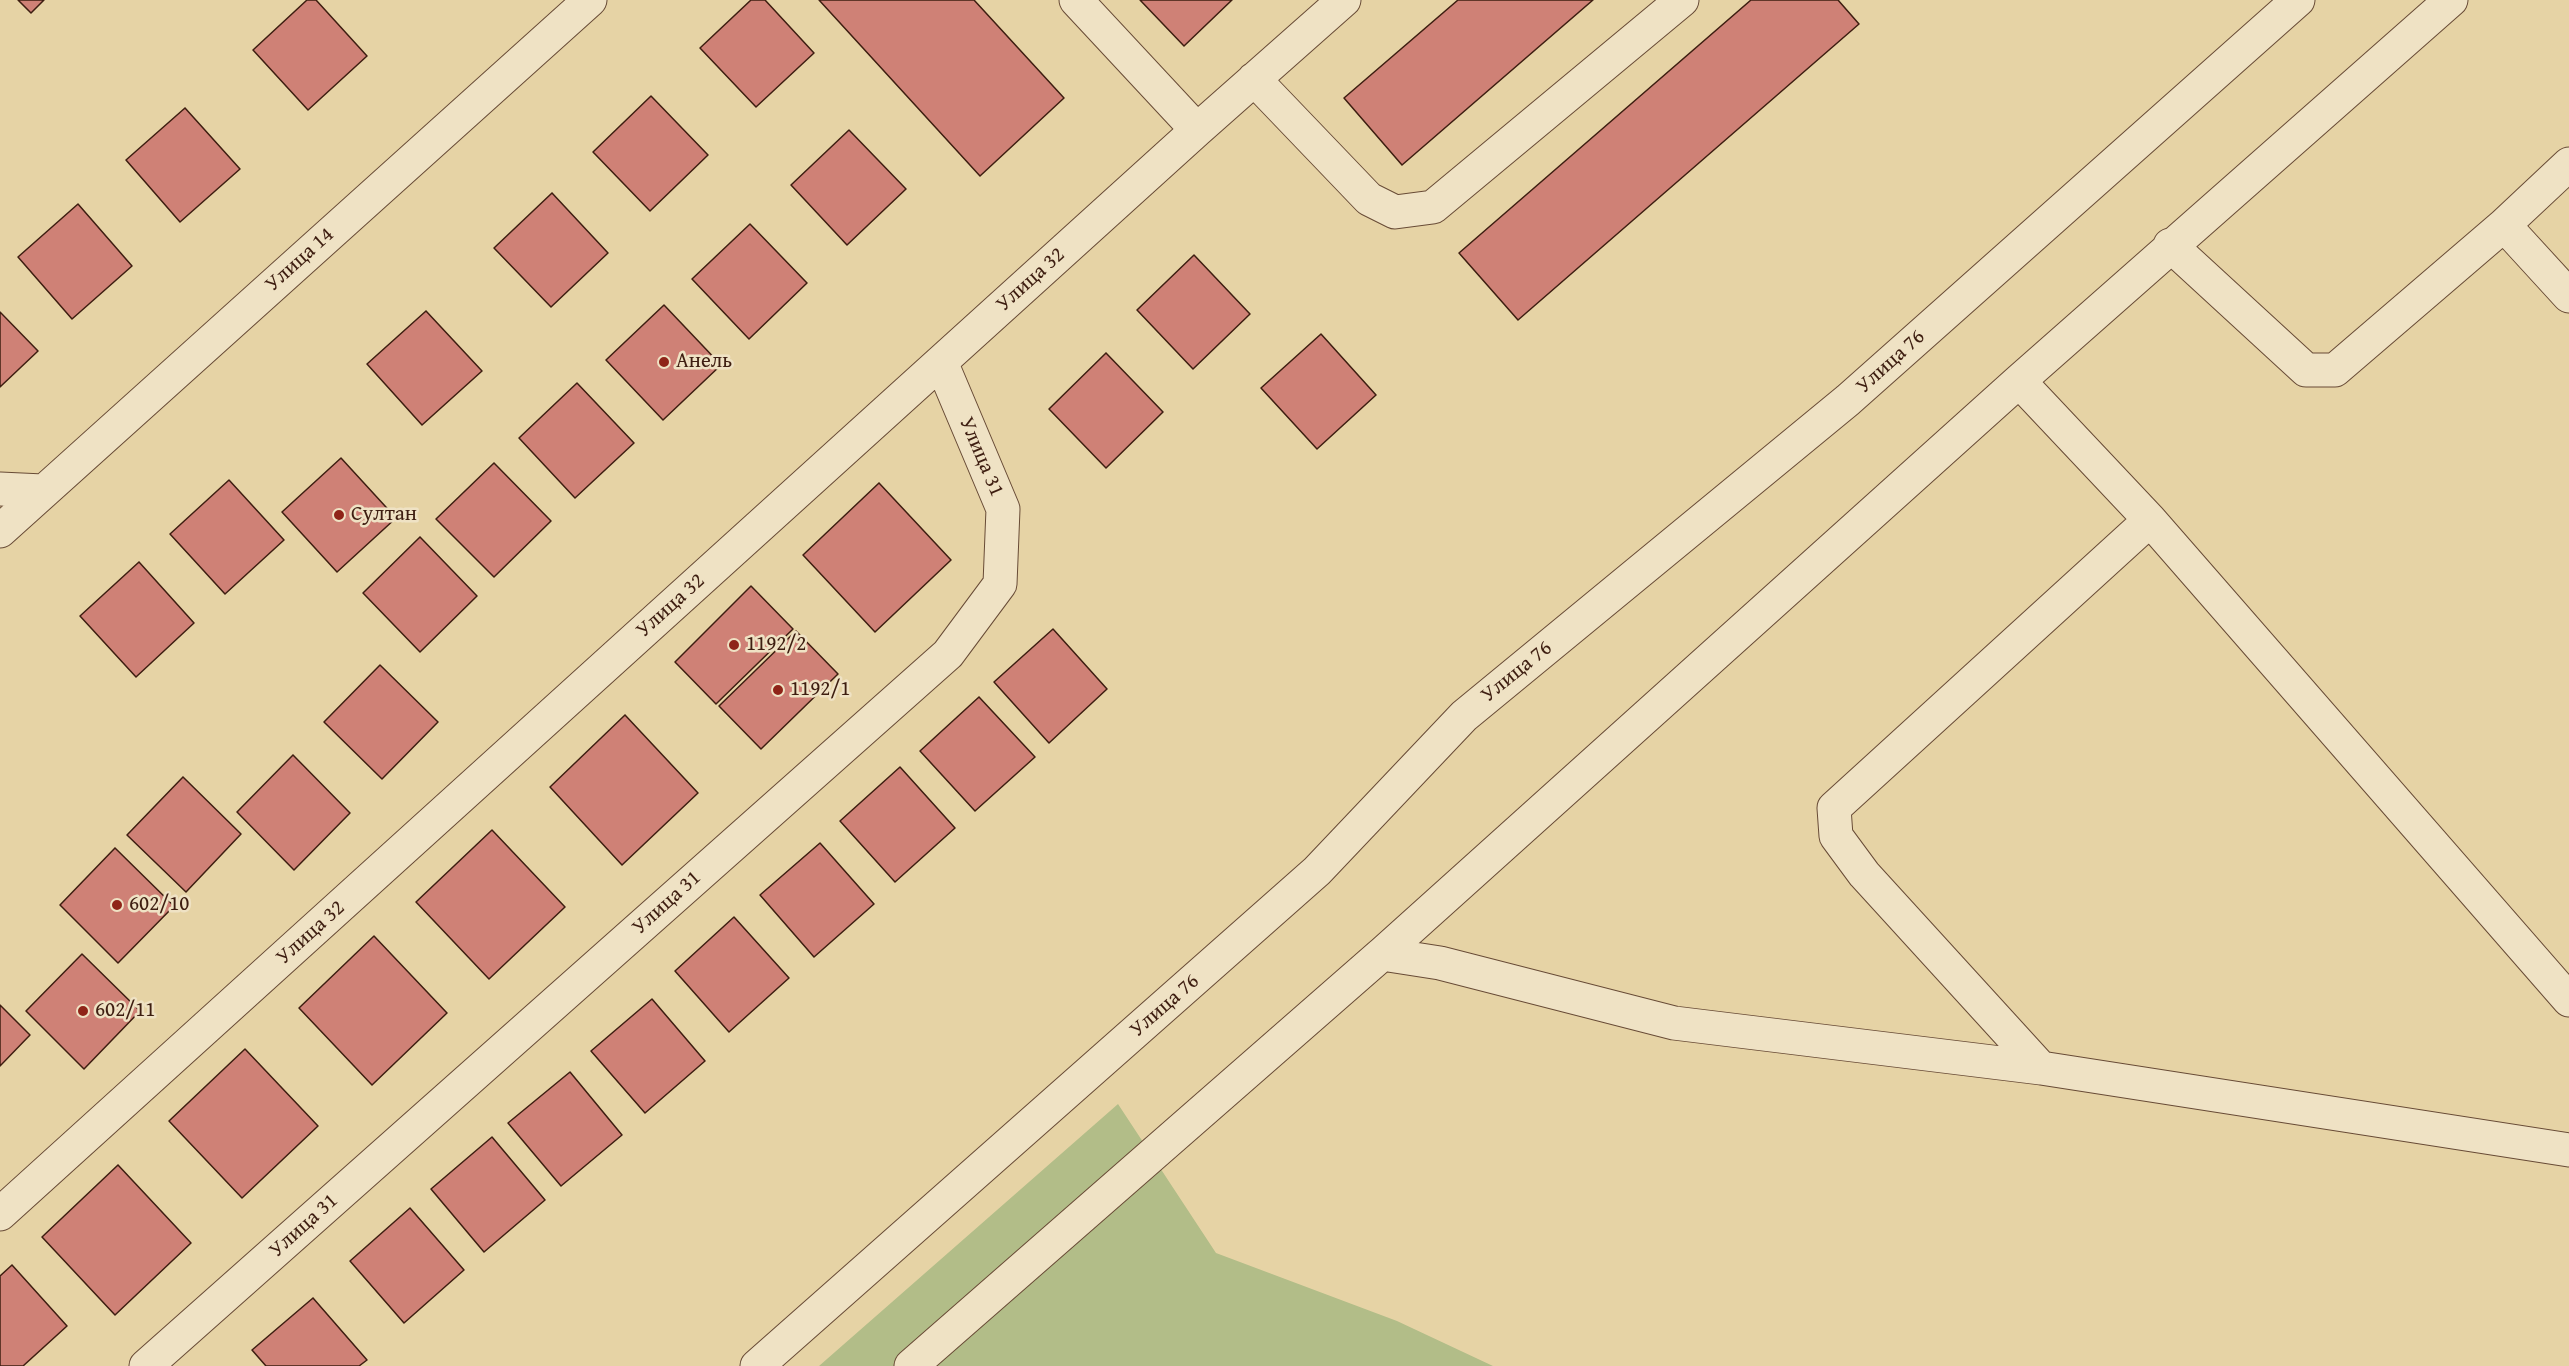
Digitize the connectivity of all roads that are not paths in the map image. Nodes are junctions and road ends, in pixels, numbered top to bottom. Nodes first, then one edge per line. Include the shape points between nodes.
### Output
1 (590, 0) edge
2 (1076, 0) edge
3 (1344, 0) edge
4 (1682, 0) edge
5 (2298, 0) edge
6 (2451, 0) edge
7 (1254, 79) junction
8 (1197, 130) junction
9 (2569, 164) edge
10 (2504, 225) junction
11 (2170, 245) junction
12 (2569, 296) edge
13 (941, 362) junction
14 (2019, 381) junction
15 (0, 489) edge
16 (43, 491) junction
17 (2150, 520) junction
18 (0, 531) edge
19 (1382, 954) junction
20 (2569, 1000) edge
21 (2041, 1068) junction
22 (2569, 1150) edge
23 (0, 1214) edge
24 (146, 1366) edge
25 (757, 1366) edge
26 (911, 1366) edge

1 - 16 street, Улица 14
2 - 8 street
3 - 7 street, Улица 32
4 - 7 street via 1433,207 1395,212 1369,199
5 - 25 street, Улица 76 via 1848,400 1464,716 1317,871
6 - 11 street
7 - 8 street, Улица 32
8 - 13 street, Улица 32
9 - 10 street
10 - 11 street via 2335,370 2306,370
10 - 12 street
11 - 14 street
13 - 23 street, Улица 32
13 - 24 street, Улица 31 via 1003,509 1000,584 948,654
14 - 17 street
14 - 19 street
15 - 16 street
16 - 18 street, Улица 14
17 - 20 street
17 - 21 street via 1834,808 1836,836 1864,874
19 - 21 street via 1440,963 1674,1023
19 - 26 street
21 - 22 street

